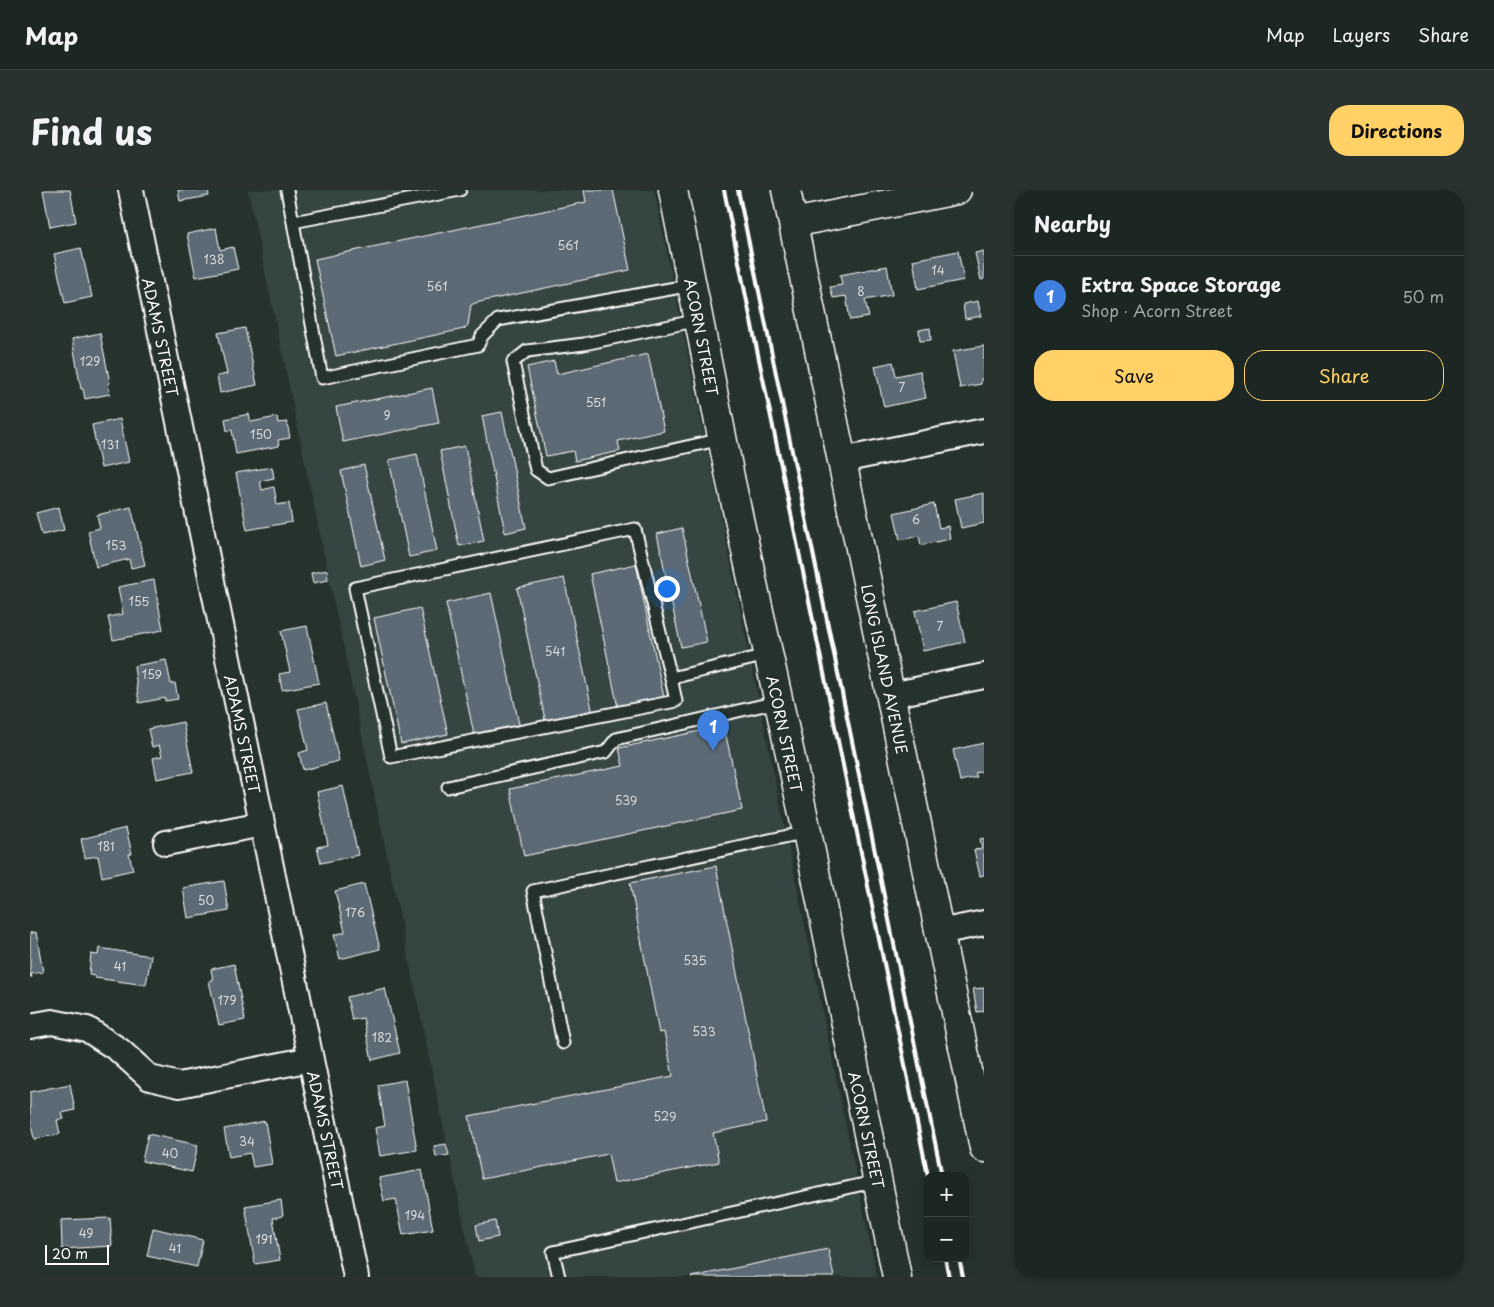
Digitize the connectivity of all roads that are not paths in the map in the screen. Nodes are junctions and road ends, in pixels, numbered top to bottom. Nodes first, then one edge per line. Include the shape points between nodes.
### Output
1 (131, 190) edge
2 (287, 190) edge
3 (460, 190) edge
4 (673, 190) edge
5 (786, 190) edge
6 (957, 190) edge
7 (293, 222) junction
8 (793, 223) junction
9 (692, 285) junction
10 (699, 320) junction
11 (984, 431) edge
12 (722, 439) junction
13 (842, 460) junction
14 (767, 655) junction
15 (984, 676) edge
16 (671, 678) junction
17 (890, 695) junction
18 (777, 702) junction
19 (448, 786) dead end
20 (262, 824) junction
21 (806, 832) junction
22 (166, 843) dead end
23 (984, 923) edge
24 (939, 932) junction
25 (30, 1026) edge
26 (563, 1043) dead end
27 (311, 1059) junction
28 (984, 1148) edge
29 (878, 1180) junction
30 (356, 1277) edge
31 (559, 1277) edge
32 (897, 1277) edge

1 - 20 street, ADAMS STREET
2 - 7 lane
3 - 7 lane
4 - 9 street, ACORN STREET
5 - 8 street, LONG ISLAND AVENUE
6 - 8 street
7 - 9 lane via 322,378 478,345 498,320
8 - 13 street, LONG ISLAND AVENUE
9 - 10 street, ACORN STREET
10 - 12 street, ACORN STREET
10 - 12 lane via 584,344 527,351 513,362 536,470 548,478
11 - 13 street
12 - 14 street, ACORN STREET
13 - 17 street, LONG ISLAND AVENUE
14 - 16 lane
14 - 18 street, ACORN STREET
15 - 17 street
16 - 16 lane via 676,701 391,757 355,588 635,530
17 - 24 street, LONG ISLAND AVENUE
18 - 19 lane via 616,740 606,752
18 - 21 street, ACORN STREET
20 - 22 street
20 - 27 street, ADAMS STREET
21 - 26 lane via 532,890
21 - 29 street, ACORN STREET
23 - 24 street
24 - 28 street, LONG ISLAND AVENUE
25 - 27 street via 52,1022 87,1030 119,1050 150,1078 179,1085
27 - 30 street, ADAMS STREET
29 - 31 lane via 554,1252
29 - 32 street, ACORN STREET

